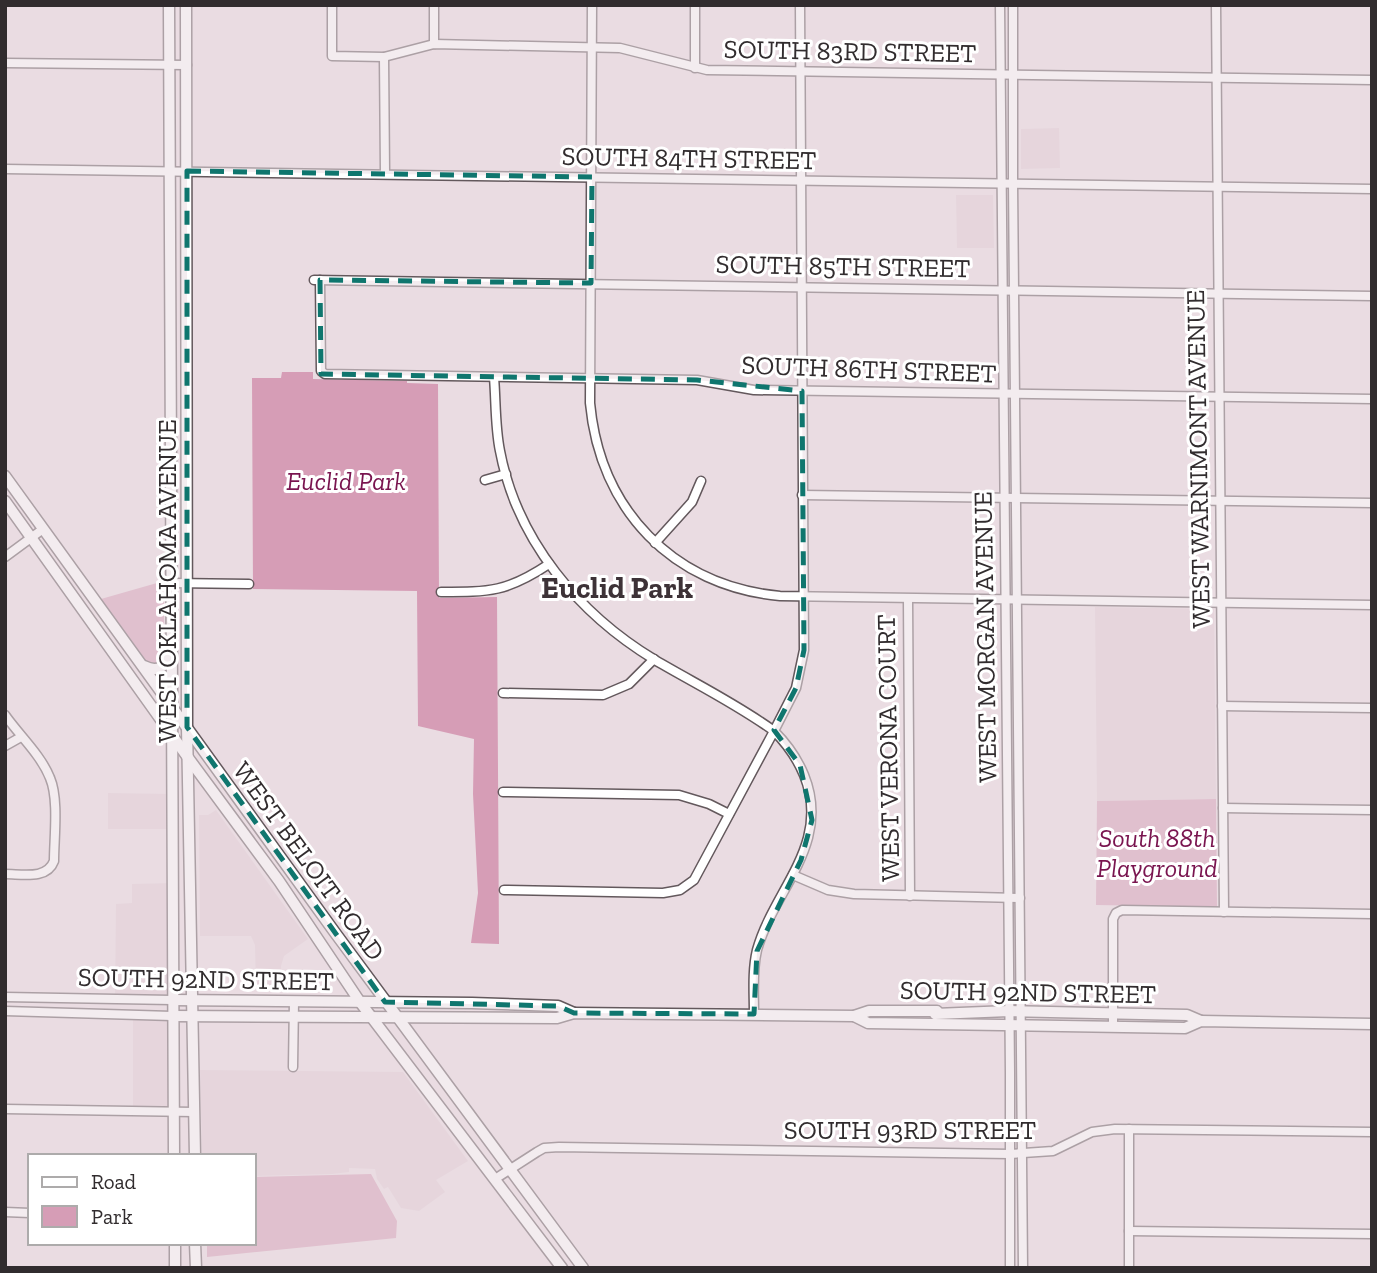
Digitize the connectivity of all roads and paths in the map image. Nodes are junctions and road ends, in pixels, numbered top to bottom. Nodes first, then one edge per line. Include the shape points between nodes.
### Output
1 (169, 5) edge
2 (186, 5) edge
3 (332, 5) edge
4 (434, 5) edge
5 (592, 5) edge
6 (695, 5) edge
7 (800, 5) edge
8 (1000, 5) edge
9 (1013, 5) edge
10 (1216, 5) edge
11 (434, 44) junction
12 (592, 47) junction
13 (384, 57) junction
14 (5, 63) edge
15 (169, 65) junction
16 (187, 65) junction
17 (695, 68) junction
18 (800, 72) junction
19 (1000, 74) junction
20 (1013, 75) junction
21 (1216, 78) junction
22 (1372, 80) edge
23 (5, 169) edge
24 (170, 171) junction
25 (187, 171) junction
26 (385, 173) junction
27 (592, 177) junction
28 (800, 180) junction
29 (1000, 183) junction
30 (1013, 183) junction
31 (1217, 186) junction
32 (1372, 189) edge
33 (591, 283) junction
34 (801, 287) junction
35 (1002, 290) junction
36 (1014, 290) junction
37 (1217, 293) junction
38 (1372, 296) edge
39 (325, 374) joint
40 (494, 377) junction
41 (590, 377) junction
42 (802, 391) junction
43 (1003, 394) junction
44 (1015, 394) junction
45 (1218, 397) junction
46 (1372, 399) edge
47 (506, 474) junction
48 (5, 476) edge
49 (485, 480) dead end
50 (701, 481) dead end
51 (803, 495) junction
52 (1004, 497) junction
53 (1016, 497) junction
54 (1219, 500) junction
55 (5, 501) edge
56 (1372, 503) edge
57 (43, 530) junction
58 (32, 538) junction
59 (655, 543) junction
60 (5, 557) edge
61 (549, 564) junction
62 (172, 583) junction
63 (187, 583) junction
64 (249, 584) dead end
65 (441, 592) dead end
66 (804, 597) junction
67 (908, 599) junction
68 (1006, 599) junction
69 (1017, 599) junction
70 (1220, 603) junction
71 (1372, 605) edge
72 (172, 644) junction
73 (654, 659) junction
74 (143, 666) junction
75 (503, 693) dead end
76 (173, 706) junction
77 (1222, 706) junction
78 (1372, 708) edge
79 (5, 715) edge
80 (187, 727) junction
81 (774, 731) junction
82 (21, 737) junction
83 (173, 737) junction
84 (1007, 745) junction
85 (1018, 745) junction
86 (5, 746) edge
87 (189, 759) junction
88 (212, 790) junction
89 (503, 792) dead end
90 (1223, 808) junction
91 (1372, 810) edge
92 (190, 812) junction
93 (730, 814) junction
94 (5, 874) edge
95 (793, 875) junction
96 (504, 890) dead end
97 (910, 896) junction
98 (1008, 898) junction
99 (1020, 898) junction
100 (1224, 912) junction
101 (1372, 914) edge
102 (1009, 968) junction
103 (1021, 968) junction
104 (5, 997) edge
105 (192, 999) junction
106 (172, 1000) junction
107 (294, 1001) junction
108 (360, 1002) junction
109 (386, 1002) junction
110 (1009, 1011) junction
111 (1021, 1011) junction
112 (5, 1012) edge
113 (574, 1013) junction
114 (1113, 1013) junction
115 (754, 1014) junction
116 (172, 1016) junction
117 (193, 1016) junction
118 (294, 1016) junction
119 (854, 1016) junction
120 (373, 1017) junction
121 (397, 1017) junction
122 (428, 1018) junction
123 (1200, 1021) junction
124 (1372, 1024) edge
125 (1009, 1025) junction
126 (1021, 1025) junction
127 (1113, 1027) junction
128 (415, 1042) junction
129 (293, 1067) dead end
130 (1010, 1073) junction
131 (1022, 1073) junction
132 (5, 1109) edge
133 (173, 1112) junction
134 (194, 1112) junction
135 (1129, 1129) junction
136 (1372, 1132) edge
137 (1022, 1153) junction
138 (174, 1154) edge
139 (195, 1154) edge
140 (1010, 1154) junction
141 (509, 1170) junction
142 (495, 1179) junction
143 (5, 1212) edge
144 (28, 1213) edge
145 (1129, 1231) junction
146 (1372, 1234) edge
147 (174, 1245) edge
148 (195, 1245) edge
149 (175, 1268) edge
150 (195, 1268) edge
151 (562, 1268) edge
152 (583, 1268) edge
153 (1010, 1268) edge
154 (1023, 1268) edge
155 (1129, 1268) edge

1 - 15 main road, WEST OKLAHOMA AVENUE
2 - 16 main road, WEST OKLAHOMA AVENUE
3 - 13 street, SOUTH 83RD STREET via 332,56
4 - 11 street
5 - 12 street
6 - 17 street
7 - 18 street
8 - 19 street, WEST MORGAN AVENUE
9 - 20 street, WEST MORGAN AVENUE
10 - 21 street, WEST WARNIMONT AVENUE
11 - 12 street, SOUTH 83RD STREET
11 - 13 street, SOUTH 83RD STREET
12 - 17 street, SOUTH 83RD STREET via 621,48
12 - 27 street
13 - 26 street
14 - 15 street
15 - 16 street
15 - 24 main road, WEST OKLAHOMA AVENUE
16 - 25 main road, WEST OKLAHOMA AVENUE
17 - 18 street, SOUTH 83RD STREET
18 - 19 street, SOUTH 83RD STREET
18 - 28 street
19 - 20 street, SOUTH 83RD STREET
19 - 29 street, WEST MORGAN AVENUE
20 - 21 street, SOUTH 83RD STREET
20 - 30 street, WEST MORGAN AVENUE
21 - 22 street, SOUTH 83RD STREET
21 - 31 street, WEST WARNIMONT AVENUE
23 - 24 street, SOUTH 84TH STREET
24 - 25 street, SOUTH 84TH STREET
24 - 62 main road, WEST OKLAHOMA AVENUE
25 - 26 street, SOUTH 84TH STREET
25 - 63 main road, WEST OKLAHOMA AVENUE
26 - 27 street, SOUTH 84TH STREET
27 - 28 street, SOUTH 84TH STREET
27 - 33 street
28 - 29 street, SOUTH 84TH STREET
28 - 34 street
29 - 30 street, SOUTH 84TH STREET
29 - 35 street, WEST MORGAN AVENUE
30 - 31 street, SOUTH 84TH STREET
30 - 36 street, WEST MORGAN AVENUE
31 - 32 street, SOUTH 84TH STREET
31 - 37 street, WEST WARNIMONT AVENUE
33 - 34 street, SOUTH 85TH STREET
33 - 39 street, SOUTH 85TH STREET via 317,280 321,371
33 - 41 street
34 - 35 street, SOUTH 85TH STREET
34 - 42 street
35 - 36 street, SOUTH 85TH STREET
35 - 43 street, WEST MORGAN AVENUE
36 - 37 street, SOUTH 85TH STREET
36 - 44 street, WEST MORGAN AVENUE
37 - 38 street, SOUTH 85TH STREET
37 - 45 street, WEST WARNIMONT AVENUE
39 - 40 street, SOUTH 86TH STREET
40 - 41 street, SOUTH 86TH STREET
40 - 47 street
41 - 42 street, SOUTH 86TH STREET via 697,380 754,390
41 - 59 street via 592,424 602,461 620,501
42 - 43 street, SOUTH 86TH STREET
42 - 51 street
43 - 44 street, SOUTH 86TH STREET
43 - 52 street, WEST MORGAN AVENUE
44 - 45 street, SOUTH 86TH STREET
44 - 53 street, WEST MORGAN AVENUE
45 - 46 street, SOUTH 86TH STREET
45 - 54 street, WEST WARNIMONT AVENUE
47 - 49 street
47 - 61 street via 524,521
48 - 57 main road, WEST BELOIT ROAD
50 - 59 street via 692,502
51 - 52 street
51 - 66 street
52 - 53 street
52 - 68 street, WEST MORGAN AVENUE
53 - 54 street
53 - 69 street, WEST MORGAN AVENUE
54 - 56 street
54 - 70 street, WEST WARNIMONT AVENUE
55 - 58 main road, WEST BELOIT ROAD
57 - 58 street
57 - 74 main road, WEST BELOIT ROAD
58 - 60 street
58 - 83 main road, WEST BELOIT ROAD
59 - 66 street via 696,573 735,589
61 - 65 street via 498,590
61 - 73 street via 589,612
62 - 63 street
62 - 72 main road, WEST OKLAHOMA AVENUE
63 - 64 street
63 - 80 main road, WEST OKLAHOMA AVENUE
66 - 67 street
66 - 81 street via 802,663 796,688
67 - 68 street
67 - 97 street, WEST VERONA COURT
68 - 69 street
68 - 84 street, WEST MORGAN AVENUE
69 - 70 street
69 - 85 street, WEST MORGAN AVENUE
70 - 71 street
70 - 77 street, WEST WARNIMONT AVENUE
72 - 74 main road via 163,667
72 - 76 main road, WEST OKLAHOMA AVENUE
73 - 75 street via 629,684 603,695
73 - 81 street
74 - 76 main road, WEST BELOIT ROAD
76 - 80 main road, WEST BELOIT ROAD
76 - 83 main road, WEST OKLAHOMA AVENUE
77 - 78 street
77 - 90 street, WEST WARNIMONT AVENUE
79 - 82 street
80 - 87 main road, WEST OKLAHOMA AVENUE
80 - 109 main road, WEST BELOIT ROAD
81 - 93 street
81 - 95 street via 800,765 811,800 807,844
82 - 86 street
82 - 94 street via 52,780 54,861 45,873
83 - 87 main road, WEST BELOIT ROAD
83 - 106 main road, WEST OKLAHOMA AVENUE
84 - 85 street
84 - 98 street, WEST MORGAN AVENUE
85 - 99 street, WEST MORGAN AVENUE
87 - 88 main road, WEST BELOIT ROAD
87 - 92 main road, WEST OKLAHOMA AVENUE
88 - 92 main road via 194,792
88 - 108 main road, WEST BELOIT ROAD
89 - 93 street via 679,795
90 - 91 street
90 - 100 street, WEST WARNIMONT AVENUE
92 - 105 main road, WEST OKLAHOMA AVENUE
93 - 96 street via 694,880 680,890
95 - 97 street via 828,890
95 - 115 street via 757,951
97 - 98 street
98 - 99 street
98 - 102 street, WEST MORGAN AVENUE
99 - 103 street, WEST MORGAN AVENUE
100 - 101 street
100 - 114 street via 1116,912
102 - 103 street
102 - 110 street, WEST MORGAN AVENUE
103 - 111 street, WEST MORGAN AVENUE
104 - 106 street, SOUTH 92ND STREET
105 - 106 main road, SOUTH 92ND STREET
105 - 107 main road, SOUTH 92ND STREET
105 - 117 main road, WEST OKLAHOMA AVENUE
106 - 116 main road, WEST OKLAHOMA AVENUE
107 - 108 main road, SOUTH 92ND STREET
107 - 118 street
108 - 109 main road, SOUTH 92ND STREET
108 - 120 main road, WEST BELOIT ROAD
109 - 113 main road, SOUTH 92ND STREET via 558,1006
109 - 121 main road, WEST BELOIT ROAD
110 - 111 main road, SOUTH 92ND STREET
110 - 119 main road, SOUTH 92ND STREET via 869,1011
110 - 125 street, WEST MORGAN AVENUE
111 - 114 main road, SOUTH 92ND STREET
111 - 126 street, WEST MORGAN AVENUE
112 - 116 street, SOUTH 92ND STREET
113 - 115 main road, SOUTH 92ND STREET
113 - 122 main road, SOUTH 92ND STREET via 557,1018
114 - 123 main road, SOUTH 92ND STREET via 1187,1015
114 - 127 street
115 - 119 main road, SOUTH 92ND STREET
116 - 117 main road, SOUTH 92ND STREET
116 - 133 main road, WEST OKLAHOMA AVENUE
117 - 118 main road, SOUTH 92ND STREET
117 - 134 main road, WEST OKLAHOMA AVENUE
118 - 120 main road, SOUTH 92ND STREET
118 - 129 street
119 - 125 main road, SOUTH 92ND STREET via 868,1023
120 - 121 main road, SOUTH 92ND STREET
120 - 142 main road, WEST BELOIT ROAD
121 - 122 main road, SOUTH 92ND STREET
121 - 128 main road, WEST BELOIT ROAD
122 - 128 main road via 416,1030
123 - 124 main road, SOUTH 92ND STREET
123 - 127 main road, SOUTH 92ND STREET via 1185,1027
125 - 126 main road, SOUTH 92ND STREET
125 - 130 street, WEST MORGAN AVENUE
126 - 127 main road, SOUTH 92ND STREET
126 - 131 street, WEST MORGAN AVENUE
128 - 141 main road, WEST BELOIT ROAD
130 - 131 street
130 - 140 street, WEST MORGAN AVENUE
131 - 137 street, WEST MORGAN AVENUE
132 - 133 street
133 - 134 street
133 - 138 main road, WEST OKLAHOMA AVENUE
134 - 139 main road, WEST OKLAHOMA AVENUE
135 - 136 street, SOUTH 93RD STREET
135 - 137 street, SOUTH 93RD STREET via 1100,1130 1054,1151
135 - 145 street
137 - 140 street, SOUTH 93RD STREET
137 - 154 street, WEST MORGAN AVENUE
140 - 141 street, SOUTH 93RD STREET via 559,1147 544,1148
140 - 153 street, WEST MORGAN AVENUE
141 - 142 street, SOUTH 93RD STREET
141 - 152 main road, WEST BELOIT ROAD
142 - 151 main road, WEST BELOIT ROAD
143 - 144 street
145 - 146 street
145 - 155 street
147 - 149 main road
148 - 150 main road

